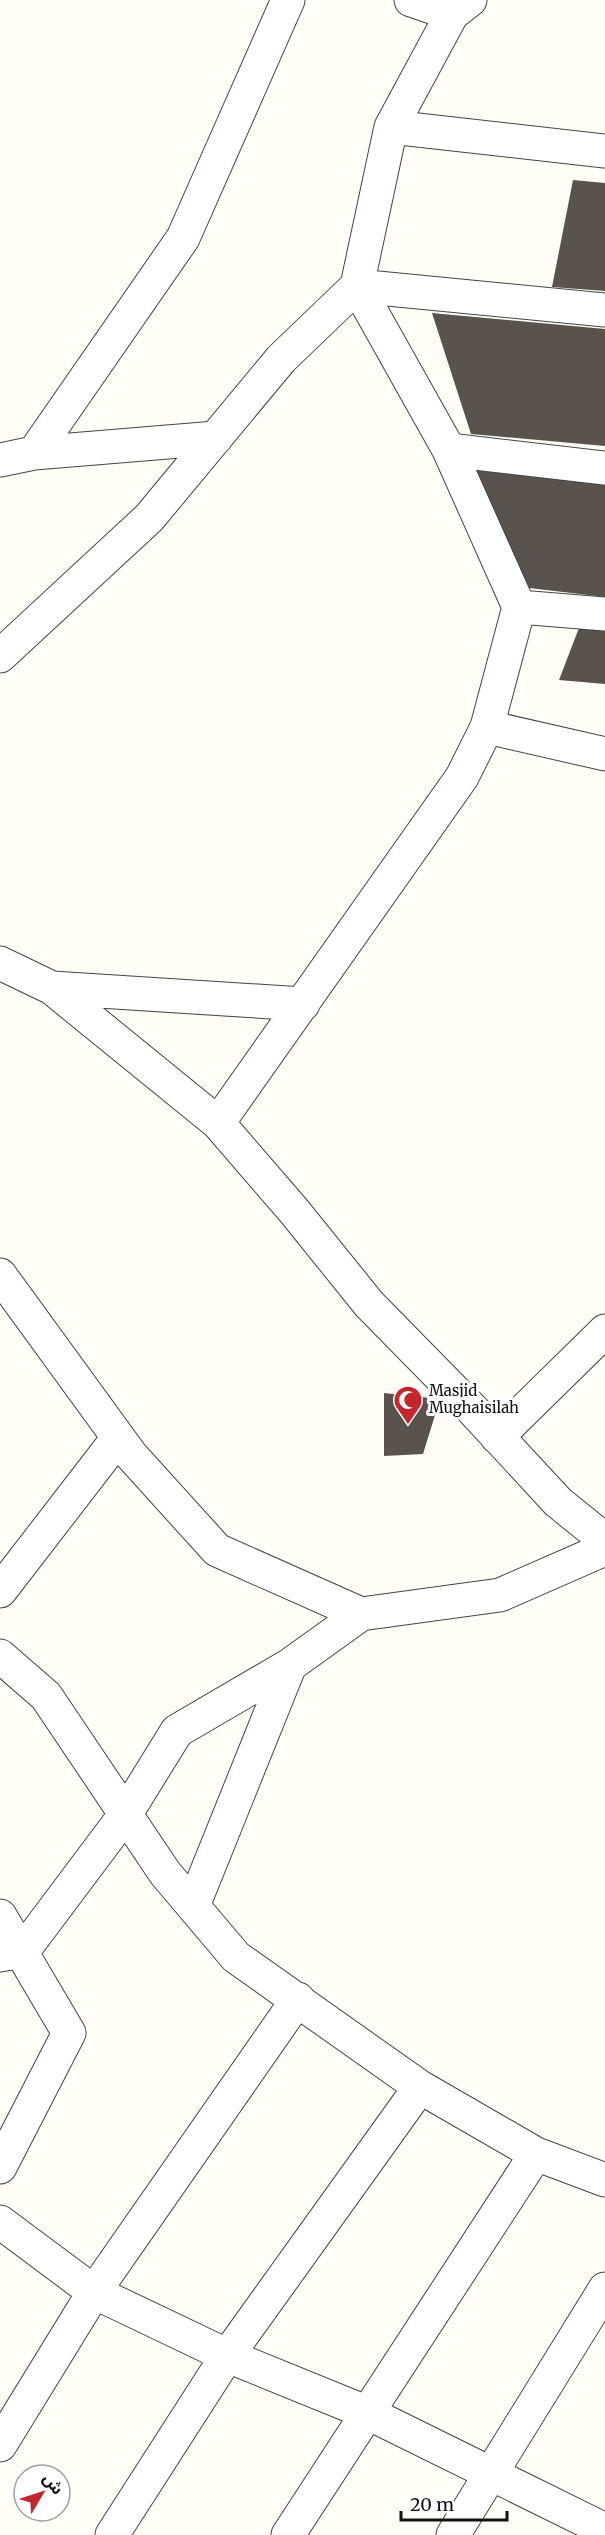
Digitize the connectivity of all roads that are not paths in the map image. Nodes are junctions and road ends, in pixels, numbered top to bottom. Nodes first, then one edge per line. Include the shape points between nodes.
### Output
1 (288, 0) edge
2 (411, 0) edge
3 (461, 7) edge
4 (391, 127) junction
5 (605, 152) edge
6 (357, 286) junction
7 (605, 310) edge
8 (216, 438) junction
9 (449, 450) junction
10 (34, 453) junction
11 (0, 460) edge
12 (605, 468) edge
13 (519, 607) junction
14 (605, 614) edge
15 (0, 656) edge
16 (487, 728) junction
17 (605, 753) edge
18 (0, 963) edge
19 (52, 988) junction
20 (303, 1004) junction
21 (218, 1123) junction
22 (0, 1275) edge
23 (605, 1331) edge
24 (497, 1437) junction
25 (118, 1438) junction
26 (605, 1540) edge
27 (605, 1549) edge
28 (0, 1591) edge
29 (361, 1614) junction
30 (0, 1656) edge
31 (290, 1665) junction
32 (125, 1815) junction
33 (193, 1906) junction
34 (0, 1916) edge
35 (11, 1953) edge
36 (298, 1999) junction
37 (420, 2087) junction
38 (536, 2154) junction
39 (0, 2167) edge
40 (605, 2180) edge
41 (0, 2222) edge
42 (605, 2289) edge
43 (94, 2292) junction
44 (228, 2356) junction
45 (368, 2413) junction
46 (0, 2445) edge
47 (491, 2473) junction
48 (605, 2530) edge
49 (112, 2535) edge
50 (288, 2535) edge
51 (453, 2535) edge

1 - 10 street via 183,238
2 - 3 street
3 - 4 street
4 - 5 street
4 - 6 street
6 - 7 street
6 - 8 street via 281,359
6 - 9 street
8 - 10 street
8 - 15 street via 148,518
9 - 12 street
9 - 13 street
10 - 11 street
13 - 14 street
13 - 16 street
16 - 17 street
16 - 20 street via 462,777
18 - 19 street
19 - 20 street
19 - 21 street
20 - 21 street
21 - 24 street via 369,1304
22 - 25 street
23 - 24 street
24 - 26 street via 558,1502
25 - 28 street
25 - 29 street via 217,1550
27 - 29 street via 500,1595
29 - 31 street
30 - 32 street via 46,1696
31 - 32 street via 177,1731
31 - 33 street
32 - 33 street
32 - 35 street
33 - 36 street via 236,1957
34 - 35 street
35 - 39 street via 69,2033
36 - 37 street
36 - 43 street
37 - 38 street
37 - 44 street
38 - 40 street
38 - 45 street
41 - 43 street
42 - 47 street
43 - 44 street
43 - 46 street
44 - 45 street
44 - 49 street
45 - 47 street
45 - 50 street
47 - 48 street
47 - 51 street

